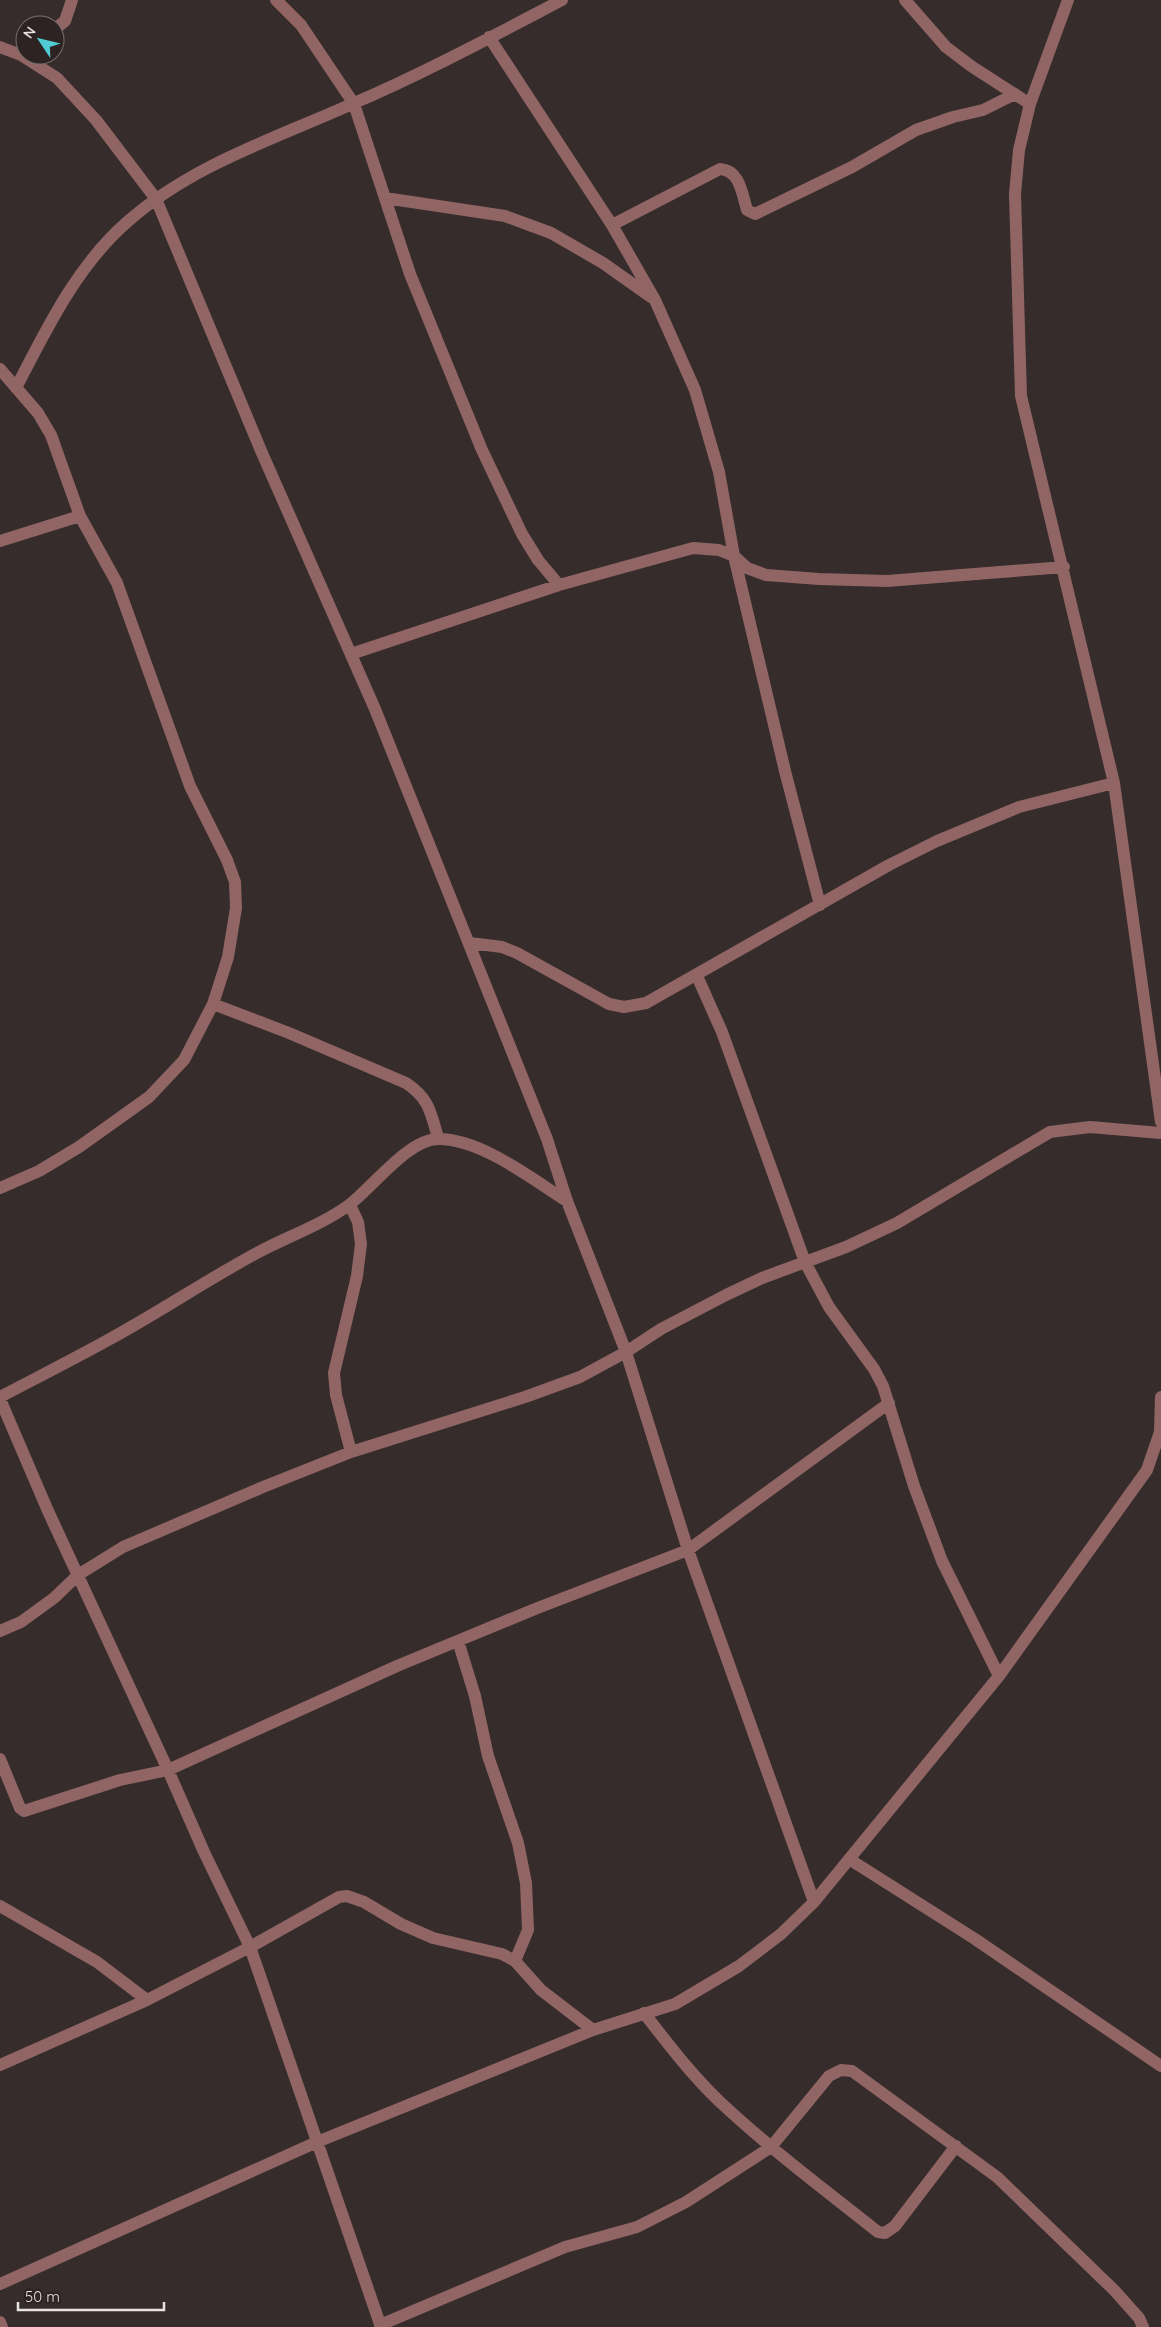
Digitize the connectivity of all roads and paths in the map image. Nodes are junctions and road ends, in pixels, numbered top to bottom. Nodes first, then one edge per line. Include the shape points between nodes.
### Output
1 (72, 0) edge
2 (276, 0) edge
3 (562, 0) edge
4 (905, 0) edge
5 (1068, 0) edge
6 (65, 21) edge
7 (490, 37) junction
8 (0, 47) edge
9 (15, 52) edge
10 (39, 65) edge
11 (1015, 94) junction
12 (354, 104) junction
13 (1030, 104) junction
14 (385, 198) junction
15 (156, 199) junction
16 (612, 225) junction
17 (655, 300) junction
18 (0, 369) edge
19 (16, 388) junction
20 (80, 516) junction
21 (0, 541) edge
22 (734, 556) junction
23 (1064, 568) junction
24 (559, 584) junction
25 (351, 654) junction
26 (1114, 783) junction
27 (820, 905) junction
28 (470, 943) junction
29 (697, 976) junction
30 (213, 1004) junction
31 (1158, 1080) edge
32 (1161, 1122) edge
33 (1161, 1133) edge
34 (438, 1138) junction
35 (0, 1188) edge
36 (567, 1201) junction
37 (350, 1204) junction
38 (805, 1262) junction
39 (626, 1352) junction
40 (1161, 1397) edge
41 (0, 1398) edge
42 (888, 1403) junction
43 (351, 1452) junction
44 (688, 1550) junction
45 (78, 1576) junction
46 (0, 1631) edge
47 (458, 1641) junction
48 (999, 1676) junction
49 (0, 1759) edge
50 (168, 1770) junction
51 (849, 1859) junction
52 (814, 1902) junction
53 (0, 1906) edge
54 (250, 1947) junction
55 (515, 1960) junction
56 (147, 2000) junction
57 (644, 2014) junction
58 (593, 2030) junction
59 (0, 2065) edge
60 (1161, 2066) edge
61 (317, 2142) junction
62 (771, 2146) junction
63 (956, 2146) junction
64 (0, 2284) edge
65 (0, 2322) edge
66 (381, 2326) edge
67 (2, 2327) edge
68 (1143, 2327) edge

1 - 6 street
2 - 12 street via 301,26
3 - 7 street
4 - 11 street via 946,48
5 - 13 street
7 - 12 street
7 - 16 street
8 - 9 street
10 - 15 street via 57,78 96,120
11 - 13 street
11 - 16 street via 984,110 916,130 852,167 755,214 747,210 736,176 720,169
12 - 14 street
12 - 15 street via 228,156
13 - 23 street via 1019,150 1015,194 1020,377 1032,441
14 - 17 street via 505,216 551,233 603,263
14 - 24 street via 410,274 482,450 522,534 538,560
15 - 19 street via 125,224 71,289
15 - 25 street via 262,453
16 - 17 street
17 - 22 street via 695,390 719,472
18 - 19 street
19 - 20 street via 38,413 51,435
20 - 21 street
20 - 30 street via 117,583 190,786 235,882 236,908 228,957
22 - 23 street via 747,568 766,576 819,579 887,581
22 - 24 street via 719,550 693,548
22 - 27 street
23 - 26 street
24 - 25 street
25 - 28 street
26 - 27 street via 1019,808 973,826 889,865
26 - 31 street
27 - 29 street
28 - 29 street via 502,947 517,953 608,1004 624,1008 646,1003
28 - 36 street via 548,1139
29 - 38 street via 722,1032
30 - 34 street via 406,1084 419,1092 428,1106
30 - 35 street via 184,1060 149,1097 79,1147
31 - 32 street
33 - 38 street via 1090,1128 1050,1132 897,1223
34 - 36 street via 467,1144 495,1157
34 - 37 street via 422,1143 389,1166
36 - 39 street
37 - 41 street
37 - 43 street via 358,1222 361,1244 357,1276 334,1373 336,1395
38 - 39 street via 726,1295 661,1329
38 - 42 street via 829,1307 874,1369
39 - 43 street via 571,1380
39 - 44 street
40 - 48 street via 1160,1432 1147,1470
41 - 45 street
42 - 44 street
42 - 48 street via 942,1561
43 - 45 street via 123,1547
44 - 47 street
44 - 52 street
45 - 46 street via 21,1622
45 - 50 street
47 - 50 street
47 - 55 street via 475,1696 488,1756 518,1843 526,1883 528,1930
48 - 51 street
49 - 50 street via 24,1811 120,1780
50 - 54 street
51 - 52 street
51 - 60 street via 975,1939
52 - 57 street via 781,1934 739,1966 674,2004
53 - 56 street via 97,1962
54 - 55 street via 339,1897 347,1896 433,1938
54 - 56 street
54 - 61 street
55 - 58 street via 540,1990
56 - 59 street
57 - 58 street
57 - 62 street via 712,2094
58 - 61 street
61 - 64 street
61 - 66 street
62 - 63 street via 829,2076 841,2070 852,2071
62 - 63 street via 878,2232 886,2233 895,2226
62 - 66 street via 686,2202 637,2227 565,2247
63 - 68 street via 997,2177 1114,2290
65 - 67 street

